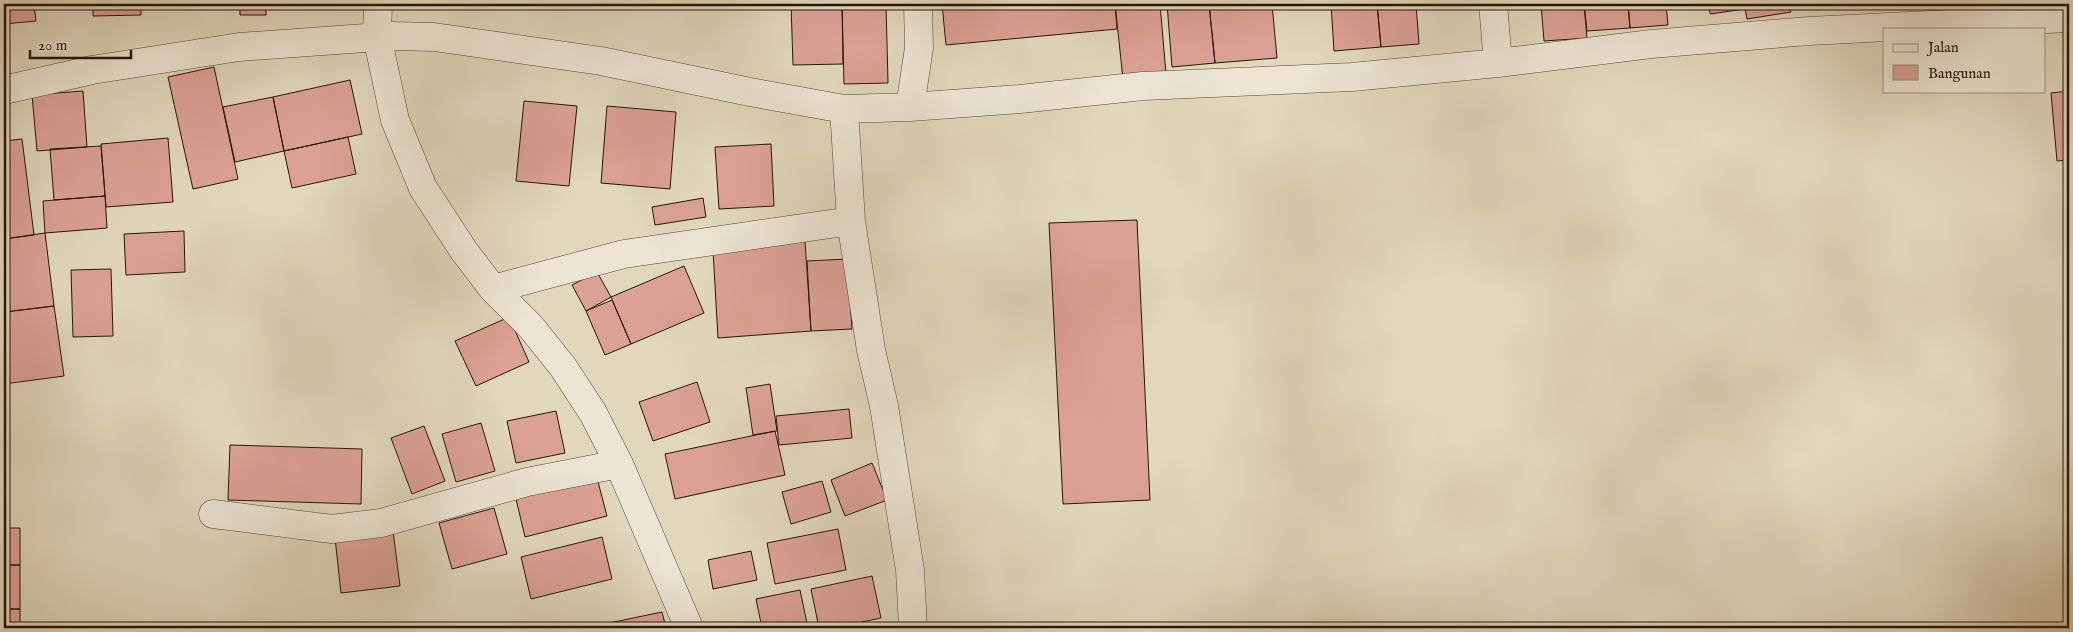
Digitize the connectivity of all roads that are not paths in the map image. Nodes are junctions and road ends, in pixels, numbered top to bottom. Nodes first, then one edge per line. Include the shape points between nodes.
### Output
1 (378, 4) edge
2 (918, 4) edge
3 (1493, 4) edge
4 (2069, 18) edge
5 (377, 36) junction
6 (1498, 63) junction
7 (4, 90) edge
8 (910, 107) junction
9 (844, 109) junction
10 (851, 222) junction
11 (493, 289) junction
12 (619, 464) junction
13 (213, 514) dead end
14 (689, 628) edge
15 (913, 628) edge

1 - 5 street
2 - 8 street via 918,48
3 - 6 street
4 - 6 street via 1809,31 1651,44
5 - 7 street via 239,47 92,70
5 - 9 street via 434,37 601,61
5 - 11 street via 395,120 423,188
6 - 8 street via 1352,77 1143,86
8 - 9 street
9 - 10 street
10 - 11 street via 624,254
10 - 15 street via 910,570
11 - 12 street via 531,327 562,367 593,413
12 - 13 street via 527,482 381,523 332,529
12 - 14 street

